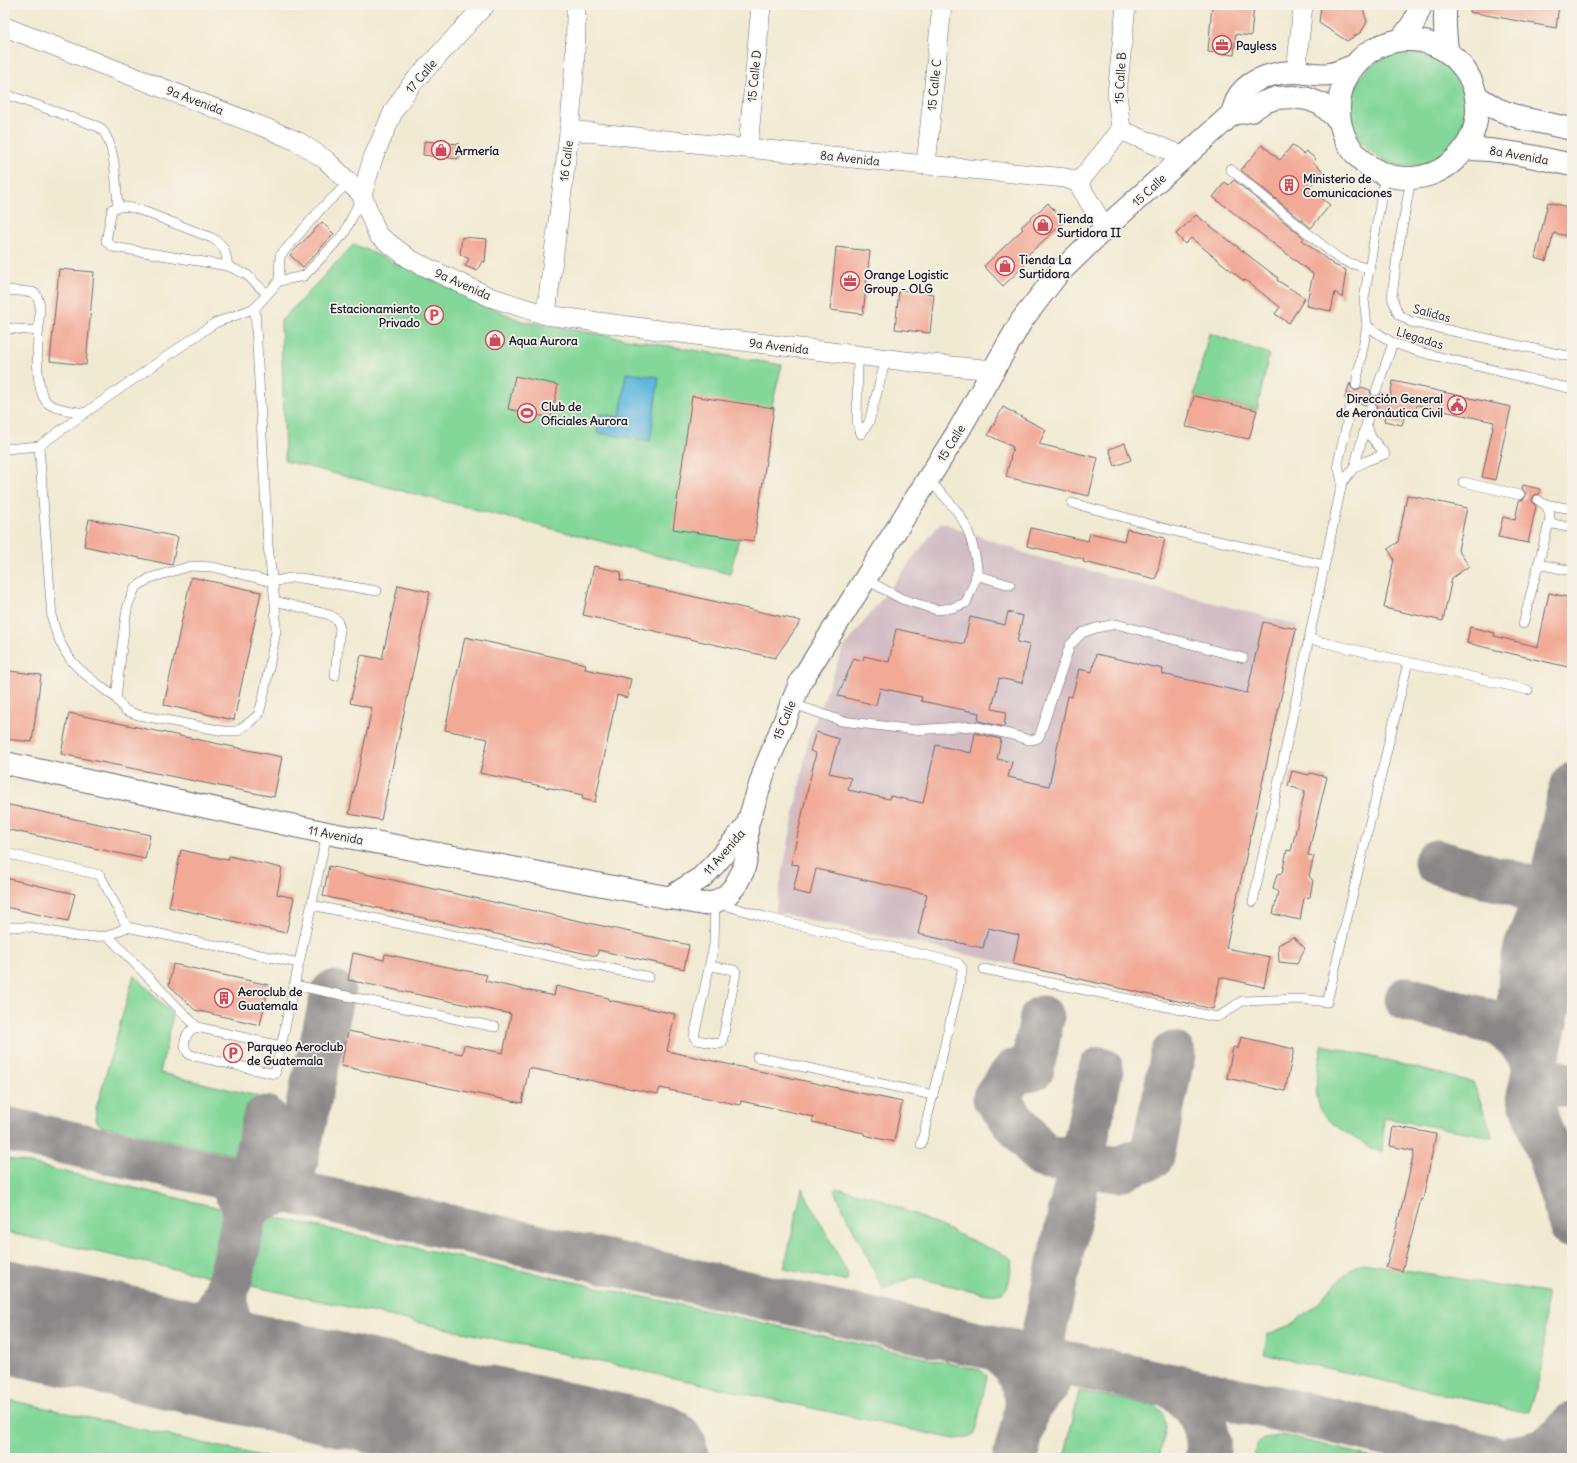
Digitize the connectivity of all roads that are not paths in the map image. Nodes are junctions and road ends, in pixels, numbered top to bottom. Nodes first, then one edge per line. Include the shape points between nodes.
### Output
1 (576, 5) edge
2 (761, 5) edge
3 (942, 5) edge
4 (1126, 5) edge
5 (1303, 5) edge
6 (1421, 5) edge
7 (1446, 5) edge
8 (476, 7) edge
9 (5, 28) edge
10 (1401, 40) junction
11 (1447, 52) junction
12 (1353, 66) junction
13 (1296, 72) junction
14 (5, 94) edge
15 (1476, 96) junction
16 (1232, 114) junction
17 (1339, 120) junction
18 (1572, 129) edge
19 (569, 130) junction
20 (1121, 130) junction
21 (748, 148) junction
22 (1465, 149) junction
23 (1184, 157) junction
24 (926, 164) junction
25 (1572, 165) edge
26 (1230, 169) dead end
27 (1385, 175) junction
28 (1412, 179) junction
29 (1078, 183) junction
30 (356, 189) junction
31 (118, 207) junction
32 (1105, 228) junction
33 (228, 266) junction
34 (1370, 268) junction
35 (279, 281) junction
36 (5, 290) edge
37 (267, 294) junction
38 (255, 308) junction
39 (546, 315) junction
40 (1367, 326) junction
41 (5, 328) edge
42 (39, 330) junction
43 (1393, 343) junction
44 (858, 355) junction
45 (1572, 357) edge
46 (886, 359) junction
47 (993, 370) junction
48 (1356, 385) dead end
49 (1572, 389) edge
50 (1376, 392) dead end
51 (1352, 400) dead end
52 (1371, 407) dead end
53 (84, 412) junction
54 (1367, 426) junction
55 (39, 446) junction
56 (5, 449) edge
57 (1354, 468) junction
58 (928, 479) junction
59 (1463, 482) dead end
60 (1342, 483) junction
61 (1520, 495) dead end
62 (1072, 503) dead end
63 (1572, 509) edge
64 (1549, 523) junction
65 (1572, 528) edge
66 (1538, 564) junction
67 (1324, 565) junction
68 (1572, 571) edge
69 (976, 575) junction
70 (865, 578) junction
71 (272, 582) junction
72 (1010, 585) dead end
73 (377, 591) dead end
74 (275, 601) junction
75 (1523, 624) dead end
76 (1309, 639) junction
77 (1243, 658) dead end
78 (1408, 662) junction
79 (335, 676) dead end
80 (1528, 690) dead end
81 (116, 698) junction
82 (790, 703) junction
83 (5, 763) edge
84 (747, 826) junction
85 (327, 833) junction
86 (5, 852) edge
87 (669, 898) junction
88 (715, 902) junction
89 (1253, 902) dead end
90 (312, 905) junction
91 (5, 927) edge
92 (127, 927) junction
93 (108, 936) junction
94 (299, 963) junction
95 (710, 966) junction
96 (984, 969) dead end
97 (649, 978) dead end
98 (294, 985) junction
99 (197, 1027) junction
100 (495, 1027) dead end
101 (281, 1046) junction
102 (757, 1057) dead end
103 (933, 1095) junction
104 (921, 1145) dead end

1 - 19 street, 16 Calle via 576,47
2 - 21 street, 15 Calle D
3 - 24 street, 15 Calle C
4 - 20 street, 15 Calle B via 1117,94
5 - 13 street
6 - 10 main road via 1414,22
7 - 11 main road
8 - 30 street, 17 Calle via 394,110
9 - 30 street, 9a Avenida via 299,142 326,160
10 - 11 main road via 1433,44
10 - 12 main road via 1383,44 1366,53
11 - 15 main road via 1461,64
12 - 13 main road, 15 Calle via 1329,74
12 - 17 main road via 1343,83 1339,101
13 - 16 main road, 15 Calle via 1262,77 1239,94
14 - 31 lane via 104,131 112,153
15 - 18 main road via 1497,109 1522,118
15 - 22 main road via 1477,115 1473,133
16 - 17 main road via 1251,111 1262,103 1276,98 1293,97 1320,104
16 - 23 main road, 15 Calle
17 - 27 main road via 1344,138 1354,154 1368,167
19 - 21 street, 8a Avenida
19 - 39 street, 16 Calle
20 - 23 street
20 - 29 street
21 - 24 street, 8a Avenida
22 - 25 main road, 8a Avenida via 1514,152
22 - 28 main road via 1455,161 1442,170
23 - 32 main road, 15 Calle
24 - 29 street, 8a Avenida via 1066,178
26 - 34 lane via 1338,258
27 - 28 main road
27 - 34 lane
28 - 45 lane, Salidas via 1392,296 1398,314 1411,322
29 - 32 street
30 - 35 lane via 320,210 280,256
30 - 35 lane via 344,234 304,276
30 - 39 street, 9a Avenida via 378,235 411,260 490,297
31 - 33 lane via 128,206 212,238 222,244
31 - 33 lane via 112,209 107,229 106,241 112,247
32 - 47 main road, 15 Calle via 1056,276 1022,320
33 - 37 lane via 247,275
34 - 40 lane via 1364,299
35 - 37 lane
36 - 42 lane via 36,294 40,305
37 - 38 lane
38 - 53 lane via 215,323
38 - 71 lane via 267,538
39 - 44 street, 9a Avenida
40 - 43 lane, Llegadas
40 - 48 lane
41 - 42 lane
42 - 53 lane via 38,378 43,398 59,408
43 - 49 lane, Llegadas
43 - 50 lane
44 - 46 street, 9a Avenida
44 - 46 lane via 858,421 861,434 869,422
46 - 47 street, 9a Avenida
47 - 58 main road, 15 Calle
51 - 60 lane via 1338,464
52 - 54 lane
53 - 55 lane
54 - 57 lane
54 - 57 lane via 1371,437 1385,454
55 - 56 lane
55 - 81 lane via 55,632 64,652 76,668
57 - 60 lane
58 - 69 lane via 966,523 974,549
58 - 70 main road, 15 Calle
59 - 61 lane
60 - 67 lane
62 - 67 lane via 1178,532
63 - 64 lane via 1541,502 1550,512
64 - 65 lane
64 - 66 lane
66 - 68 lane
66 - 75 lane
67 - 76 lane
69 - 70 lane via 966,603 937,610 902,599
69 - 72 lane
70 - 82 main road, 15 Calle via 807,670
71 - 73 lane via 301,578
71 - 74 lane
71 - 81 lane via 213,567 191,566 150,578 135,588 124,621
74 - 79 lane via 330,615 337,620 340,628
74 - 81 lane via 276,631 259,714 237,731 224,731 138,715 125,710
76 - 78 lane
76 - 89 lane
77 - 82 lane via 1116,624 1089,630 1070,645 1039,737 1029,740 973,726 916,730 842,721
78 - 80 lane
78 - 96 lane via 1327,1002 1301,998 1243,1001 1216,1017
82 - 84 main road, 15 Calle
83 - 85 main road, 11 Avenida
84 - 87 main road, 11 Avenida via 701,878
84 - 88 main road, 11 Avenida via 747,855 743,871 735,886
85 - 87 main road, 11 Avenida
85 - 90 lane
86 - 92 lane via 100,874
87 - 88 main road, 11 Avenida via 703,904
88 - 95 lane via 714,945
88 - 103 lane via 765,917 958,963 962,972
90 - 94 lane
90 - 97 lane
91 - 93 lane via 28,927 80,937
92 - 93 lane
92 - 94 lane
93 - 99 lane
94 - 98 lane
95 - 95 lane via 694,1038 719,1044 722,1043 736,974 734,970
98 - 100 lane
98 - 101 lane
99 - 101 lane
99 - 101 lane via 188,1032 184,1045 190,1055 275,1074
102 - 103 lane
103 - 104 lane

